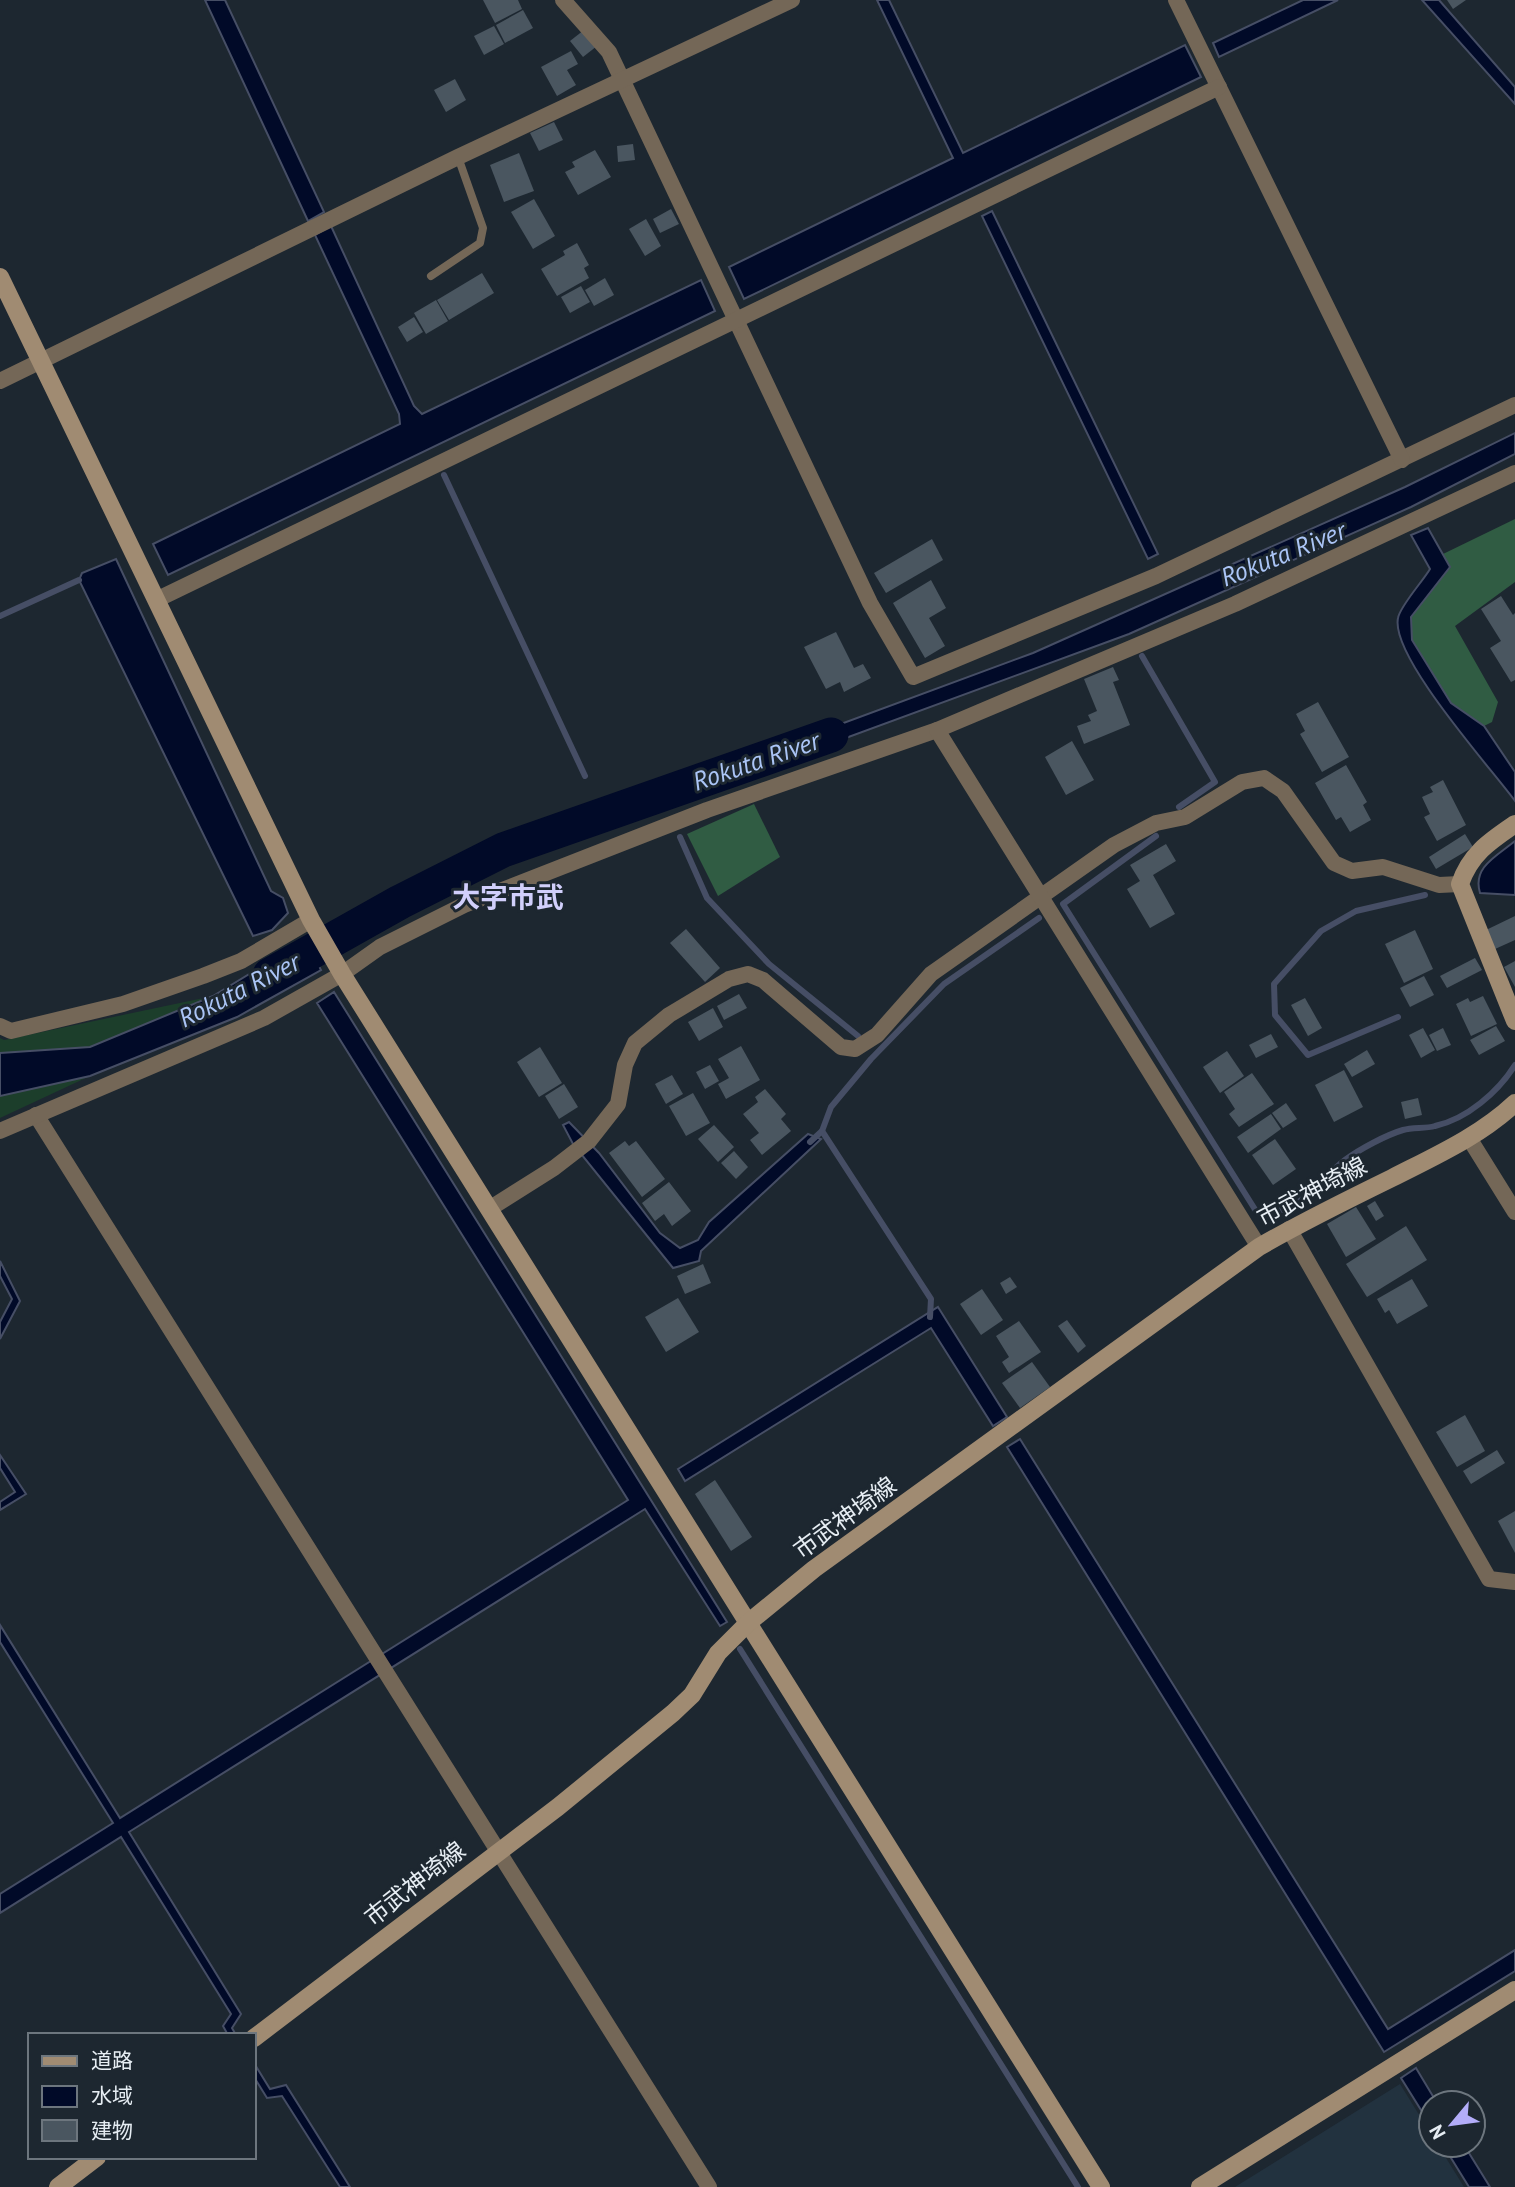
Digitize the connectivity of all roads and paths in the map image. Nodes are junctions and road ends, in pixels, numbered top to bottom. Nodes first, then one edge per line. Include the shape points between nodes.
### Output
1 (563, 0) edge
2 (792, 0) edge
3 (1176, 0) edge
4 (623, 79) junction
5 (1219, 87) junction
6 (458, 157) junction
7 (431, 276) dead end
8 (0, 277) edge
9 (736, 320) junction
10 (40, 361) junction
11 (0, 381) edge
12 (1515, 405) edge
13 (1402, 460) junction
14 (1515, 473) edge
15 (156, 600) junction
16 (937, 730) junction
17 (1515, 824) edge
18 (1460, 884) junction
19 (1038, 896) junction
20 (311, 919) junction
21 (342, 974) junction
22 (1515, 1021) edge
23 (0, 1026) edge
24 (1515, 1102) edge
25 (36, 1115) junction
26 (0, 1131) edge
27 (1469, 1138) junction
28 (489, 1209) junction
29 (1515, 1212) edge
30 (1289, 1229) junction
31 (1259, 1247) junction
32 (1515, 1582) edge
33 (748, 1623) junction
34 (497, 1852) junction
35 (1515, 1990) edge
36 (256, 2036) edge
37 (94, 2159) edge
38 (58, 2187) edge
39 (709, 2187) edge
40 (1101, 2187) edge
41 (1200, 2187) edge

1 - 4 street via 610,52
2 - 4 street
3 - 5 street
4 - 6 street
4 - 9 street
5 - 9 street
5 - 13 street
6 - 7 lane via 483,228 480,243
6 - 10 street
8 - 10 street
9 - 13 street via 870,603 913,677 1156,576
9 - 15 street
10 - 11 street
10 - 15 street
12 - 13 street
14 - 16 street via 1236,604
15 - 20 street
16 - 19 street
16 - 21 street via 549,870 380,947
17 - 18 street via 1482,847 1466,866
18 - 19 street via 1439,885 1382,867 1352,871 1334,863 1283,791 1264,778 1242,782 1185,817 1156,823
18 - 22 street
19 - 28 street via 931,974 877,1035 855,1049 841,1047 763,980 748,974 729,979 669,1015 635,1043 625,1065 618,1104 584,1146
19 - 31 street
20 - 21 street
20 - 23 street via 241,961 122,1004 11,1031
21 - 25 street via 264,1018
21 - 28 street
24 - 27 street, 市武神埼線
25 - 26 street
25 - 34 street
27 - 29 street
27 - 30 street, 市武神埼線
28 - 33 street
30 - 31 street, 市武神埼線
30 - 32 street via 1489,1580
31 - 33 street, 市武神埼線 via 814,1569
33 - 34 street, 市武神埼線 via 718,1653 692,1695
33 - 40 street
34 - 36 street, 市武神埼線
34 - 39 street
35 - 41 street
37 - 38 street

